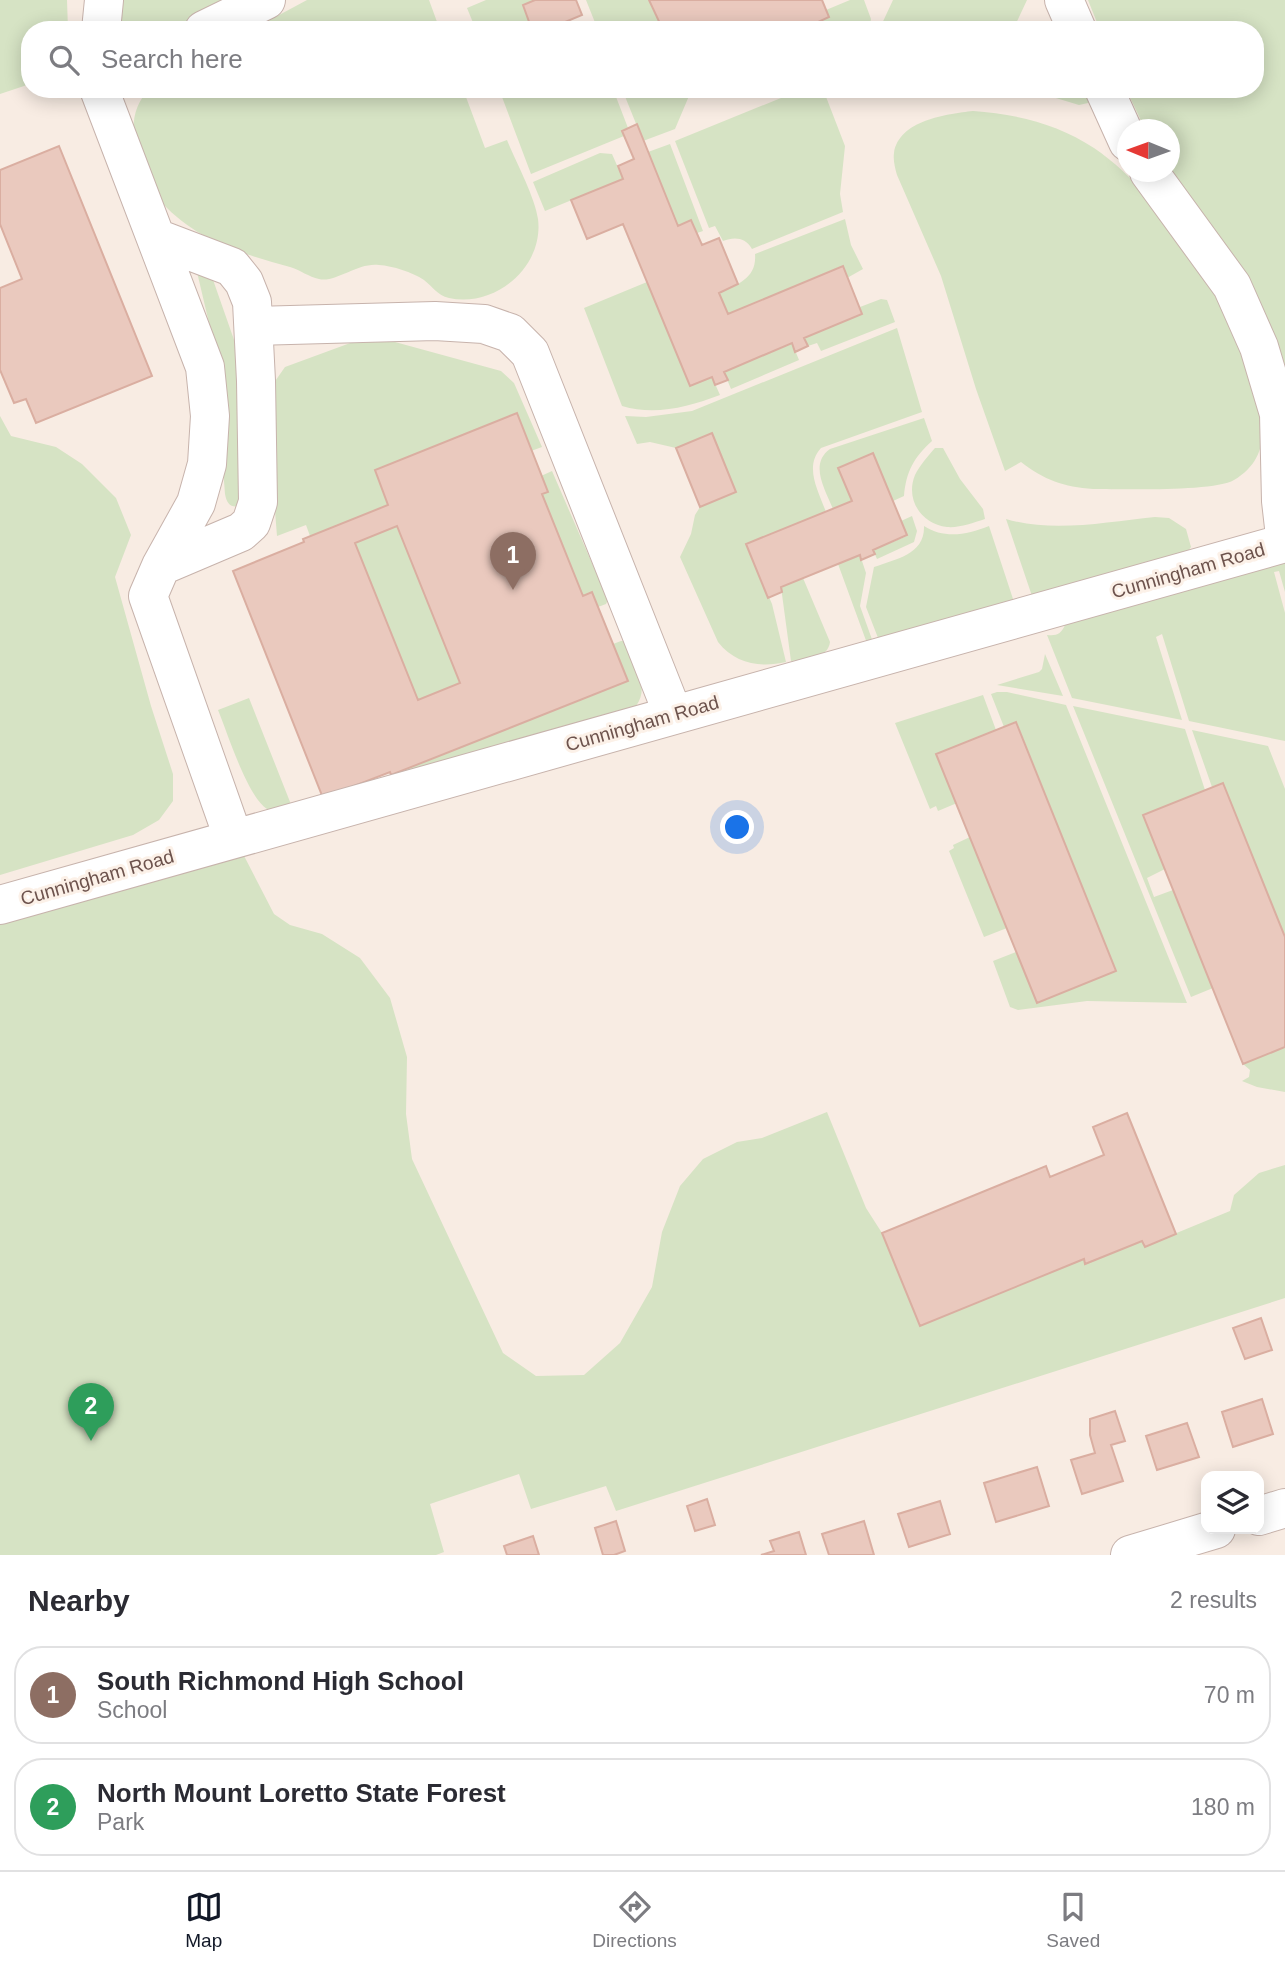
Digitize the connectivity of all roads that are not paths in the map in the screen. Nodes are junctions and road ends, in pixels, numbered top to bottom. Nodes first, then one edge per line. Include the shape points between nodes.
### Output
1 (104, 0) edge
2 (266, 0) edge
3 (1064, 0) edge
4 (102, 21) edge
5 (223, 21) edge
6 (1073, 21) edge
7 (102, 98) edge
8 (1108, 98) edge
9 (1118, 119) edge
10 (1156, 182) edge
11 (156, 238) junction
12 (254, 326) junction
13 (1285, 536) edge
14 (1285, 543) edge
15 (161, 566) junction
16 (673, 715) junction
17 (233, 837) junction
18 (0, 905) edge
19 (1285, 1508) edge
20 (1264, 1514) edge
21 (1201, 1534) edge
22 (1130, 1555) edge

1 - 4 street
2 - 5 street
3 - 6 street
7 - 11 street
8 - 9 street
10 - 13 street via 1232,286 1259,347 1279,414
11 - 12 street via 232,267 252,302
11 - 15 street via 205,367 210,416 206,464 196,503
12 - 15 street via 258,502 251,523 241,532
12 - 16 street via 435,321 484,324 510,333 530,353
14 - 16 street, Cunningham Road
15 - 17 street via 148,596
16 - 17 street, Cunningham Road
17 - 18 street, Cunningham Road
19 - 20 street
21 - 22 street

